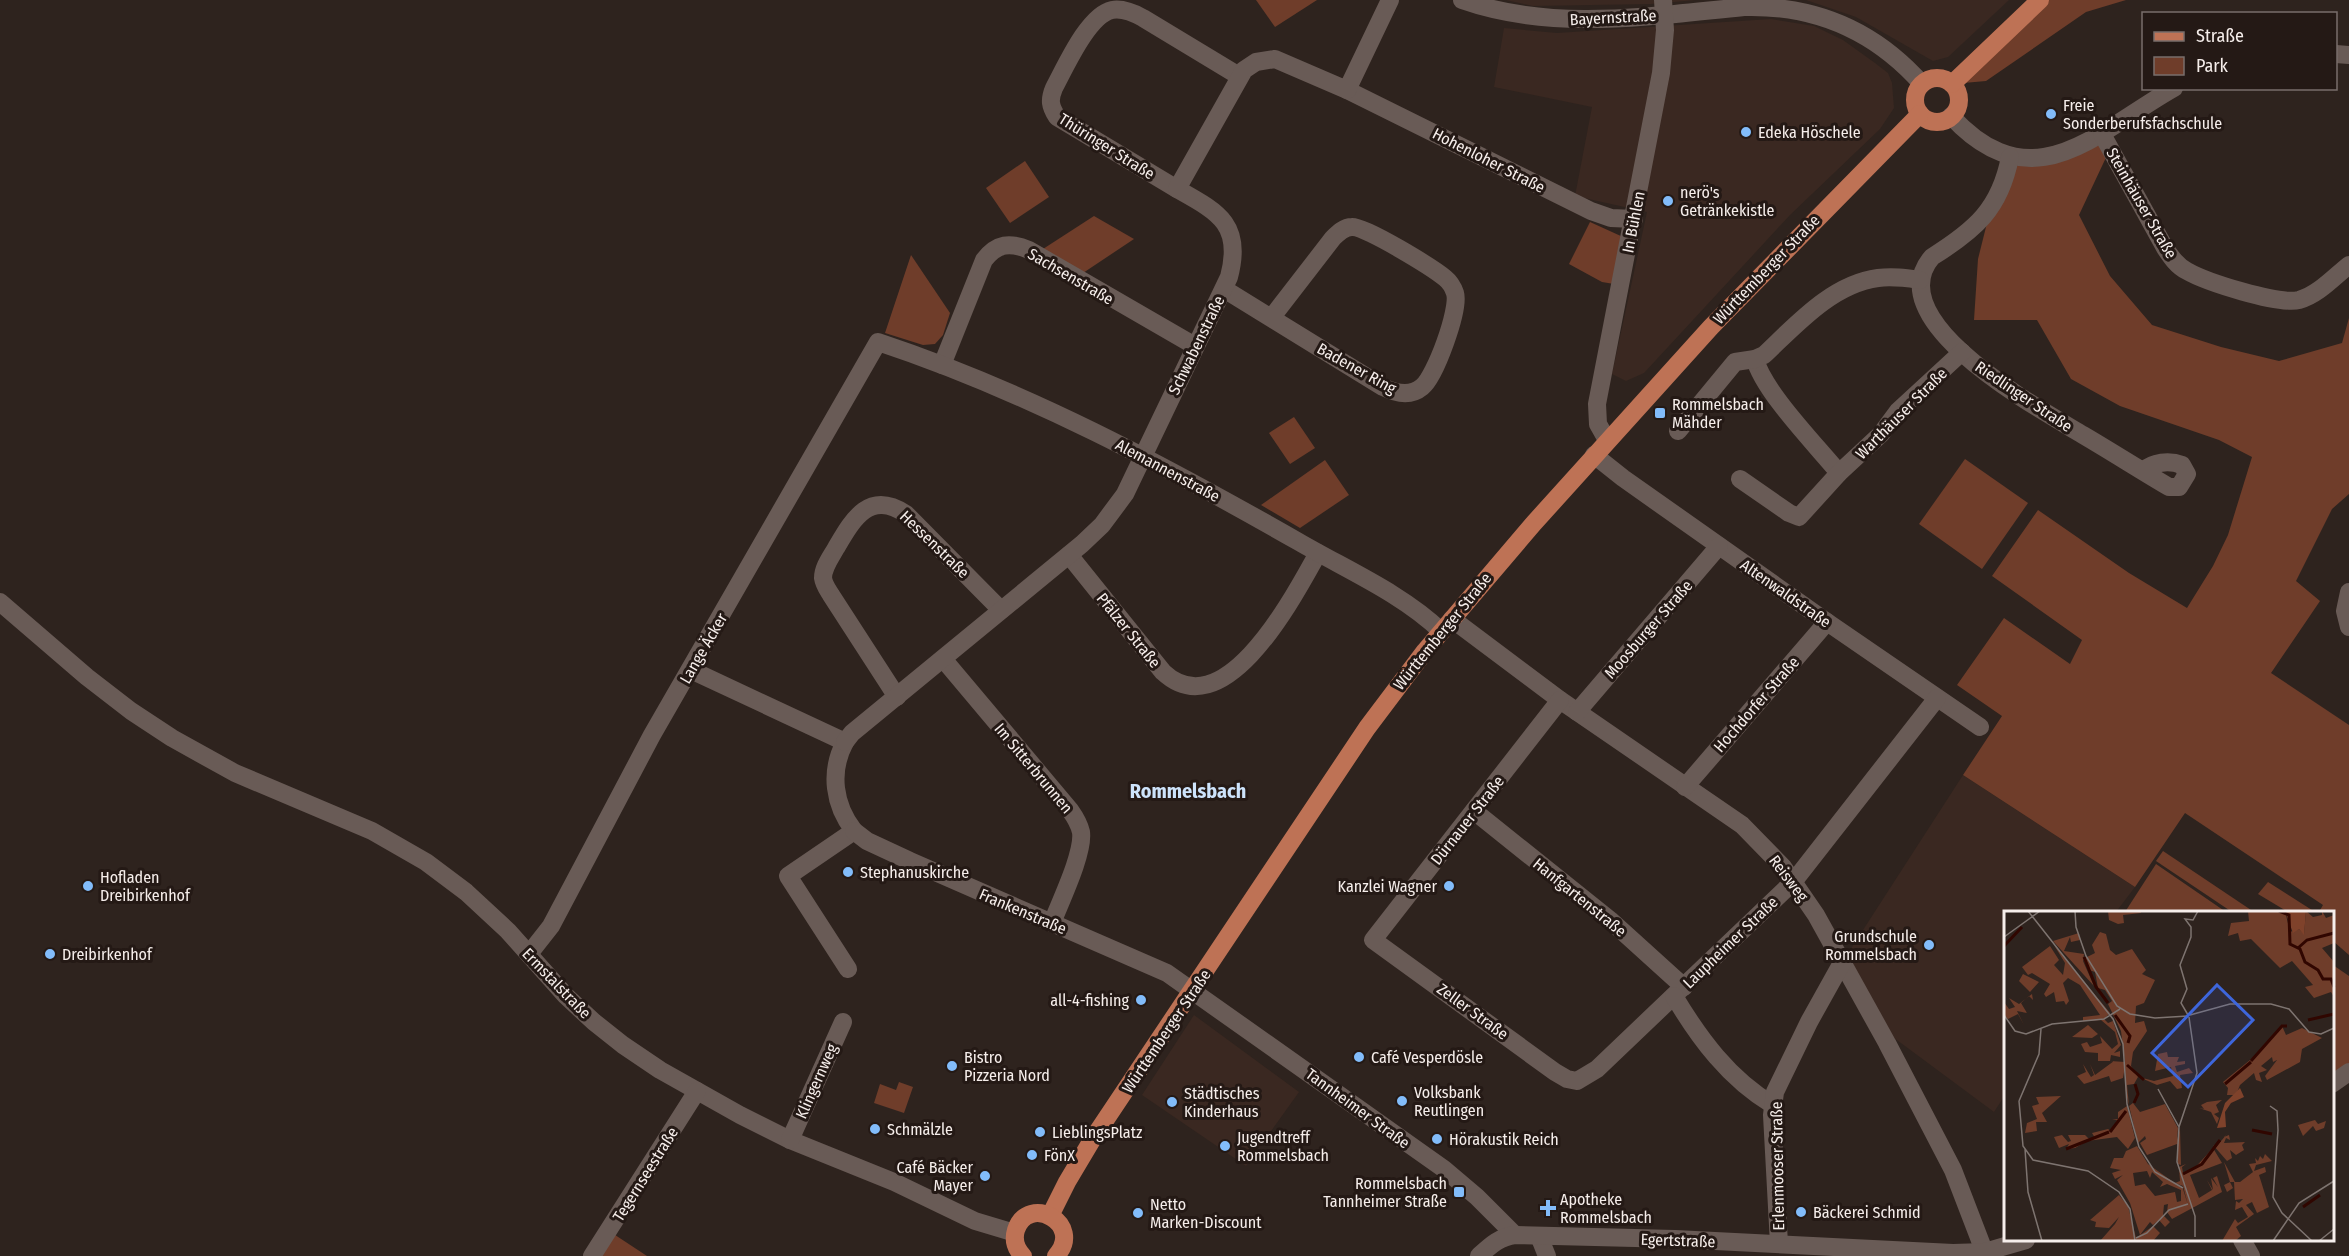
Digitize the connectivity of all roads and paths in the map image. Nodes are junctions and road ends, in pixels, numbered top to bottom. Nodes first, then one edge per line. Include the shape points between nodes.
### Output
1 (1390, 0) edge
2 (1462, 0) edge
3 (2040, 0) edge
4 (1663, 7) edge
5 (1239, 76) junction
6 (1922, 84) junction
7 (1952, 84) junction
8 (1347, 90) junction
9 (2171, 90) edge
10 (1920, 114) junction
11 (1951, 117) junction
12 (2102, 134) junction
13 (2010, 157) junction
14 (1177, 189) junction
15 (1634, 219) junction
16 (2349, 265) edge
17 (1920, 280) junction
18 (1224, 289) junction
19 (1272, 317) junction
20 (878, 342) joint
21 (1195, 346) junction
22 (1962, 352) junction
23 (1755, 360) junction
24 (942, 364) junction
25 (1678, 431) dead end
26 (1607, 440) junction
27 (1594, 455) junction
28 (1145, 456) junction
29 (2143, 471) dead end
30 (1839, 473) junction
31 (1740, 478) dead end
32 (1719, 546) junction
33 (1318, 553) junction
34 (1069, 555) junction
35 (2349, 592) edge
36 (0, 602) edge
37 (1001, 610) junction
38 (1827, 622) junction
39 (1447, 625) junction
40 (2348, 625) edge
41 (944, 660) junction
42 (690, 670) junction
43 (897, 697) junction
44 (1937, 698) junction
45 (1560, 700) junction
46 (1577, 712) junction
47 (1980, 727) dead end
48 (845, 742) junction
49 (1685, 787) junction
50 (1474, 811) junction
51 (854, 831) junction
52 (1794, 881) junction
53 (1052, 923) junction
54 (1373, 940) joint
55 (529, 954) junction
56 (1843, 961) junction
57 (848, 969) dead end
58 (1193, 990) junction
59 (1679, 991) junction
60 (843, 1022) dead end
61 (2349, 1072) edge
62 (1573, 1081) joint
63 (2334, 1083) edge
64 (697, 1091) junction
65 (1773, 1105) junction
66 (790, 1140) junction
67 (1050, 1216) junction
68 (1015, 1233) junction
69 (1515, 1235) junction
70 (1539, 1236) junction
71 (2021, 1241) edge
72 (2243, 1241) edge
73 (1787, 1248) edge
74 (1985, 1254) edge
75 (1060, 1255) edge
76 (592, 1256) edge
77 (1023, 1256) edge
78 (1479, 1256) edge
79 (1547, 1256) edge
80 (2251, 1256) edge

1 - 8 street
2 - 4 street, Bayernstraße via 1503,12 1557,20
3 - 7 main road
4 - 6 street, Bayernstraße via 1766,6 1807,12 1846,26 1869,40
4 - 15 street, In Bühlen via 1661,73
5 - 8 street via 1256,62 1275,59
5 - 14 street
5 - 14 street, Thüringer Straße via 1132,12 1113,10 1092,23 1054,88 1051,107 1057,117
6 - 7 main road via 1941,79
6 - 10 main road via 1915,102
7 - 11 main road via 1958,97
8 - 15 street, Hohenloher Straße via 1591,211 1611,218
9 - 12 street
10 - 11 main road via 1938,122
10 - 26 main road, Württemberger Straße via 1761,273
11 - 13 street via 1976,139
12 - 13 street via 2060,154
12 - 16 street, Steinhäuser Straße via 2165,248 2188,272 2261,296 2300,300
13 - 17 street via 2003,186 1990,211 1932,258
14 - 18 street, Schwabenstraße via 1214,212 1229,229 1234,256
15 - 26 street, In Bühlen via 1597,404 1598,424
17 - 22 street, Riedlinger Straße via 1927,309
17 - 23 street via 1876,278 1841,291
18 - 19 street, Badener Ring
18 - 21 street, Schwabenstraße
19 - 19 street, Badener Ring via 1383,387 1407,393 1420,389 1431,375 1455,311 1456,297 1452,285 1441,275 1353,226 1333,238
20 - 24 street, Alemannenstraße
20 - 42 street, Lange Äcker
21 - 24 street, Sachsenstraße via 1029,250 1006,244 984,260
21 - 28 street, Schwabenstraße
22 - 29 street, Riedlinger Straße via 1994,380
22 - 30 street, Warthäuser Straße
23 - 25 street via 1735,362
23 - 30 street, Warthäuser Straße via 1772,391
24 - 28 street, Alemannenstraße
26 - 27 main road, Württemberger Straße
27 - 32 street, Altenwaldstraße
27 - 39 main road, Württemberger Straße
28 - 33 street, Alemannenstraße
28 - 34 street, Schwabenstraße via 1110,515
30 - 31 street, Warthäuser Straße via 1799,517
32 - 38 street, Altenwaldstraße
32 - 46 street, Moosburger Straße
33 - 34 street, Pfälzer Straße via 1280,620 1260,645 1222,677 1194,685 1178,682 1164,672
33 - 39 street, Alemannenstraße
34 - 37 street, Schwabenstraße
35 - 40 street via 2345,611
36 - 55 street, Ermstalstraße via 74,667 172,738 219,765 353,822 413,853 466,892
37 - 41 street, Schwabenstraße
37 - 43 street, Hessenstraße via 906,514 883,504 863,511 843,535 823,578
38 - 44 street, Altenwaldstraße
38 - 49 street, Hochdorfer Straße
39 - 45 street, Reisweg
39 - 58 main road, Württemberger Straße via 1373,720
41 - 43 street, Schwabenstraße
41 - 53 street, Im Sitterbrunnen via 1070,810 1081,830 1080,846
42 - 48 street
42 - 55 street, Lange Äcker via 543,939
43 - 48 street, Schwabenstraße
44 - 47 street, Altenwaldstraße
44 - 52 street, Laupheimer Straße
45 - 46 street, Reisweg
45 - 50 street, Dürnauer Straße
46 - 49 street, Reisweg
48 - 51 street, Frankenstraße via 835,777 841,811
49 - 52 street, Reisweg via 1742,825
50 - 54 street, Dürnauer Straße
50 - 59 street, Hanfgartenstraße via 1610,920
51 - 53 street, Frankenstraße via 910,861
51 - 57 street via 788,876
52 - 56 street, Reisweg
52 - 59 street, Laupheimer Straße
53 - 58 street, Frankenstraße via 1167,973
54 - 62 street, Zeller Straße via 1555,1072
55 - 64 street, Ermstalstraße via 566,996 609,1034
56 - 65 street, Erlenmooser Straße via 1778,1084
56 - 74 street, Reisweg via 1953,1170
58 - 67 main road, Württemberger Straße via 1092,1140
58 - 69 street, Tannheimer Straße via 1449,1173
59 - 62 street, Laupheimer Straße via 1590,1074
59 - 65 street, Hanfgartenstraße via 1696,1032 1720,1061
60 - 66 street, Klingernweg
61 - 63 street
64 - 66 street, Ermstalstraße
64 - 76 street, Tegernseestraße
65 - 73 street, Erlenmooser Straße
66 - 68 street, Ermstalstraße via 894,1182 975,1221
67 - 68 main road via 1031,1214 1021,1221
67 - 75 main road via 1064,1232
68 - 77 main road
69 - 70 street, Egertstraße
69 - 78 street, Egertstraße via 1496,1241
70 - 73 street, Egertstraße
70 - 79 street
71 - 74 street, Egertstraße
72 - 80 street
73 - 74 street, Egertstraße

